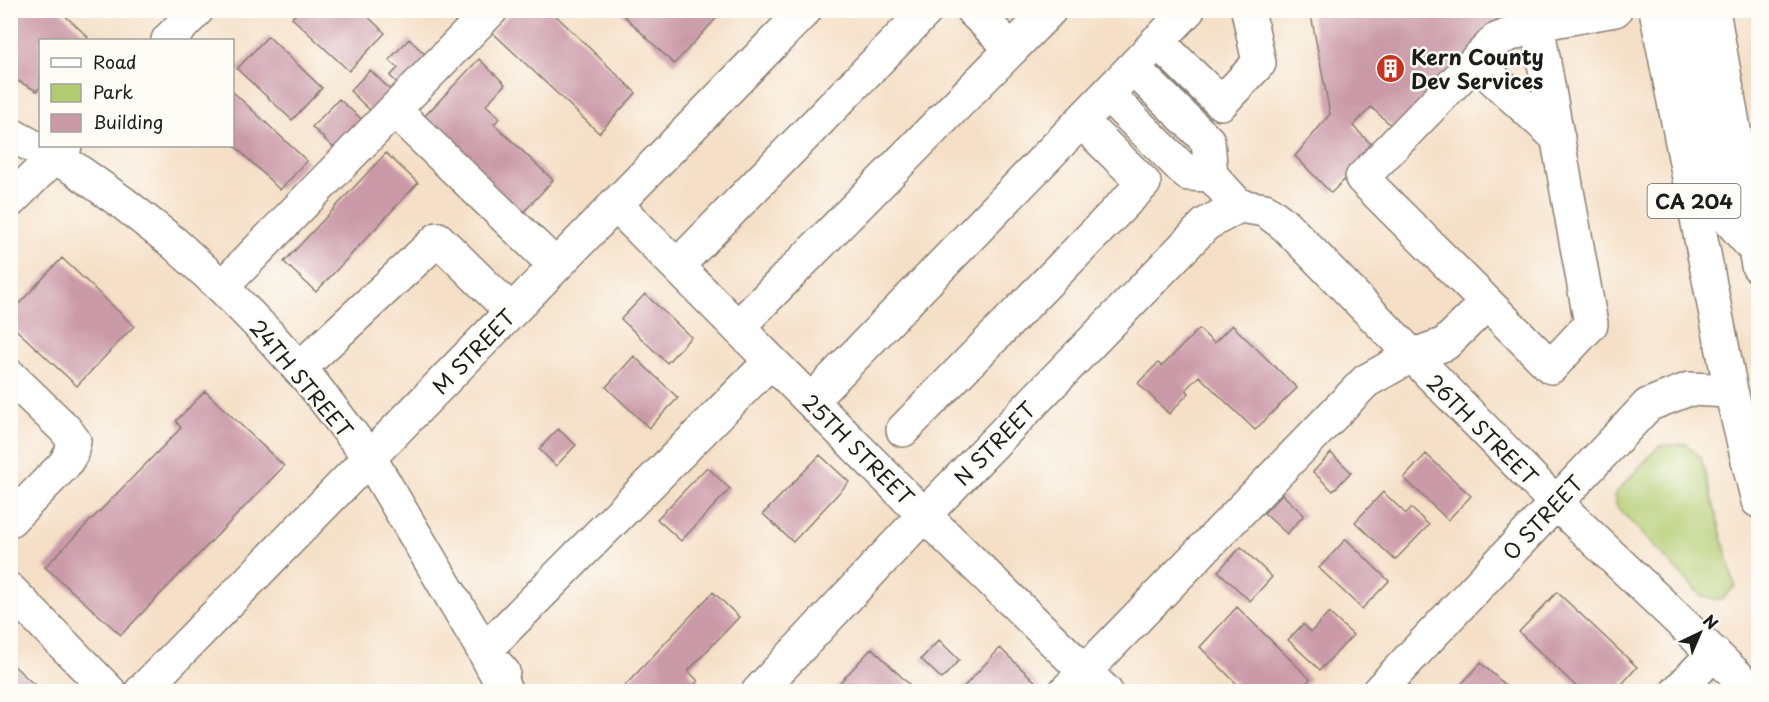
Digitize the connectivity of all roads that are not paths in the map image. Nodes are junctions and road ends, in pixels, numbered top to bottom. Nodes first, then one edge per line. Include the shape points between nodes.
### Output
1 (197, 10) edge
2 (491, 10) edge
3 (805, 10) edge
4 (927, 10) edge
5 (972, 10) edge
6 (1188, 10) edge
7 (1248, 10) edge
8 (1616, 10) edge
9 (1656, 10) edge
10 (1680, 10) edge
11 (1713, 10) edge
12 (1036, 15) edge
13 (1536, 17) edge
14 (169, 39) edge
15 (1157, 42) junction
16 (1012, 49) junction
17 (1475, 62) junction
18 (1133, 68) junction
19 (1107, 94) junction
20 (394, 110) junction
21 (1081, 122) junction
22 (10, 134) edge
23 (1558, 138) junction
24 (39, 144) edge
25 (59, 151) edge
26 (1211, 175) junction
27 (10, 201) edge
28 (615, 204) junction
29 (1239, 206) junction
30 (1757, 254) edge
31 (556, 266) junction
32 (677, 266) junction
33 (222, 287) junction
34 (1487, 303) junction
35 (511, 311) junction
36 (738, 327) junction
37 (1412, 356) junction
38 (771, 361) junction
39 (299, 369) junction
40 (10, 376) edge
41 (1731, 391) junction
42 (811, 401) junction
43 (1758, 410) edge
44 (903, 430) dead end
45 (369, 457) junction
46 (1758, 501) edge
47 (1556, 502) junction
48 (924, 515) junction
49 (10, 520) edge
50 (10, 590) edge
51 (484, 651) junction
52 (1714, 653) junction
53 (1085, 685) edge
54 (110, 692) edge
55 (141, 692) edge
56 (506, 692) edge
57 (520, 692) edge
58 (758, 692) edge
59 (1378, 692) edge
60 (1677, 692) edge
61 (1754, 692) edge

1 - 14 main road
2 - 20 main road
3 - 28 main road, M STREET
4 - 32 main road
5 - 16 main road
6 - 15 main road
7 - 15 main road via 1258,63 1221,103
8 - 13 main road
9 - 41 main road, CA 204
10 - 30 main road via 1714,180 1726,216
11 - 30 main road, CA 204
12 - 16 main road
13 - 17 main road via 1496,40
13 - 23 main road
15 - 18 main road
16 - 36 main road
17 - 23 main road
17 - 34 main road via 1362,178
18 - 19 main road
18 - 26 main road via 1208,141
19 - 21 main road
19 - 26 main road via 1188,174
20 - 31 main road
20 - 33 main road
21 - 42 main road
21 - 44 main road via 1144,183
22 - 24 main road, 24TH STREET
23 - 34 main road via 1591,324 1551,367
25 - 27 main road
25 - 33 main road, 24TH STREET via 75,169 174,243
26 - 29 main road
28 - 31 main road, M STREET
28 - 32 main road, 25TH STREET
29 - 37 main road, 26TH STREET via 1265,210 1285,225
29 - 48 main road, N STREET via 1206,224
31 - 35 main road, M STREET
32 - 36 main road, 25TH STREET
33 - 39 main road, 24TH STREET
34 - 37 main road via 1445,344
35 - 39 main road via 438,239
35 - 45 main road, M STREET
36 - 38 main road, 25TH STREET
37 - 47 main road, 26TH STREET
37 - 53 main road via 1366,381
38 - 42 main road, 25TH STREET
38 - 51 main road
39 - 45 main road, 24TH STREET
40 - 49 main road via 74,441 64,465
41 - 43 main road
41 - 46 main road, CA 204
41 - 47 main road, O STREET via 1689,389 1648,405
42 - 48 main road, 25TH STREET
45 - 51 main road, 24TH STREET
45 - 55 main road, M STREET
47 - 52 main road, 26TH STREET
47 - 59 main road, O STREET
48 - 53 main road, 25TH STREET
48 - 58 main road, N STREET
50 - 54 main road
51 - 56 main road
51 - 57 main road, 24TH STREET
52 - 60 main road
52 - 61 main road, 26TH STREET

